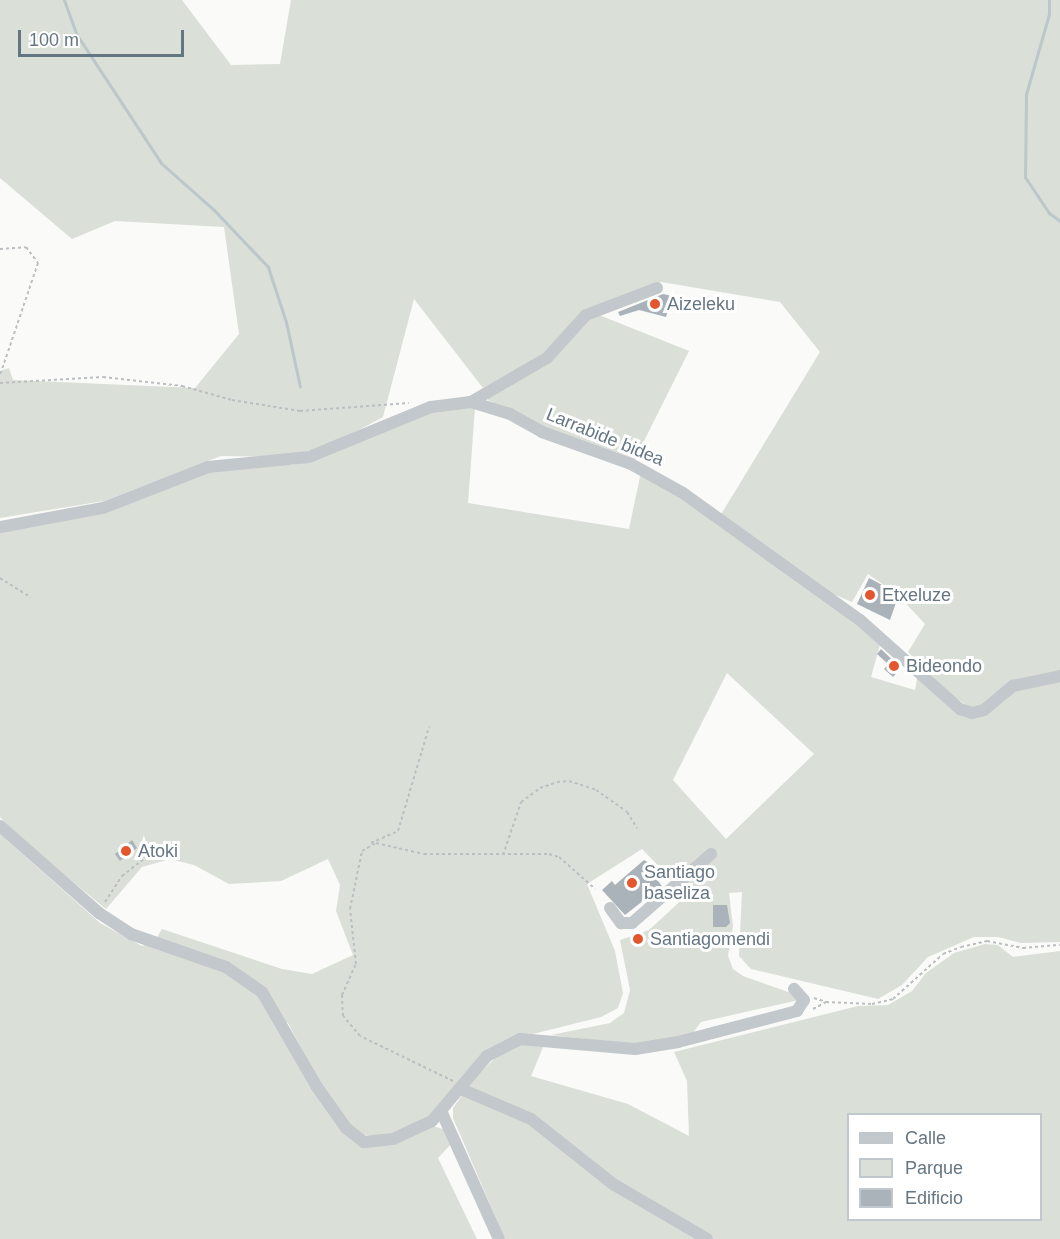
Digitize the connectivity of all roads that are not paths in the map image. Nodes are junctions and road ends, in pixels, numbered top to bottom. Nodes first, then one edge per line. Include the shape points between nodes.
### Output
1 (657, 288) dead end
2 (471, 402) junction
3 (0, 526) edge
4 (1060, 676) edge
5 (0, 826) edge
6 (711, 855) dead end
7 (610, 908) dead end
8 (794, 989) dead end
9 (461, 1089) junction
10 (442, 1113) junction
11 (499, 1239) edge
12 (707, 1239) edge

1 - 2 street via 586,315 547,358
2 - 3 street, Larrabide bidea via 431,407 309,457 208,466 103,508
2 - 4 street, Larrabide bidea via 631,464 683,493 860,620 960,709 972,713 984,710 1013,686
5 - 10 street via 99,913 152,944 226,967 262,992 316,1087 354,1136 364,1142 393,1138
6 - 7 street via 632,923 621,923
8 - 9 street via 804,1000 797,1011 635,1049 520,1039 487,1056
9 - 10 street
9 - 12 street via 531,1119 612,1184
10 - 11 street

